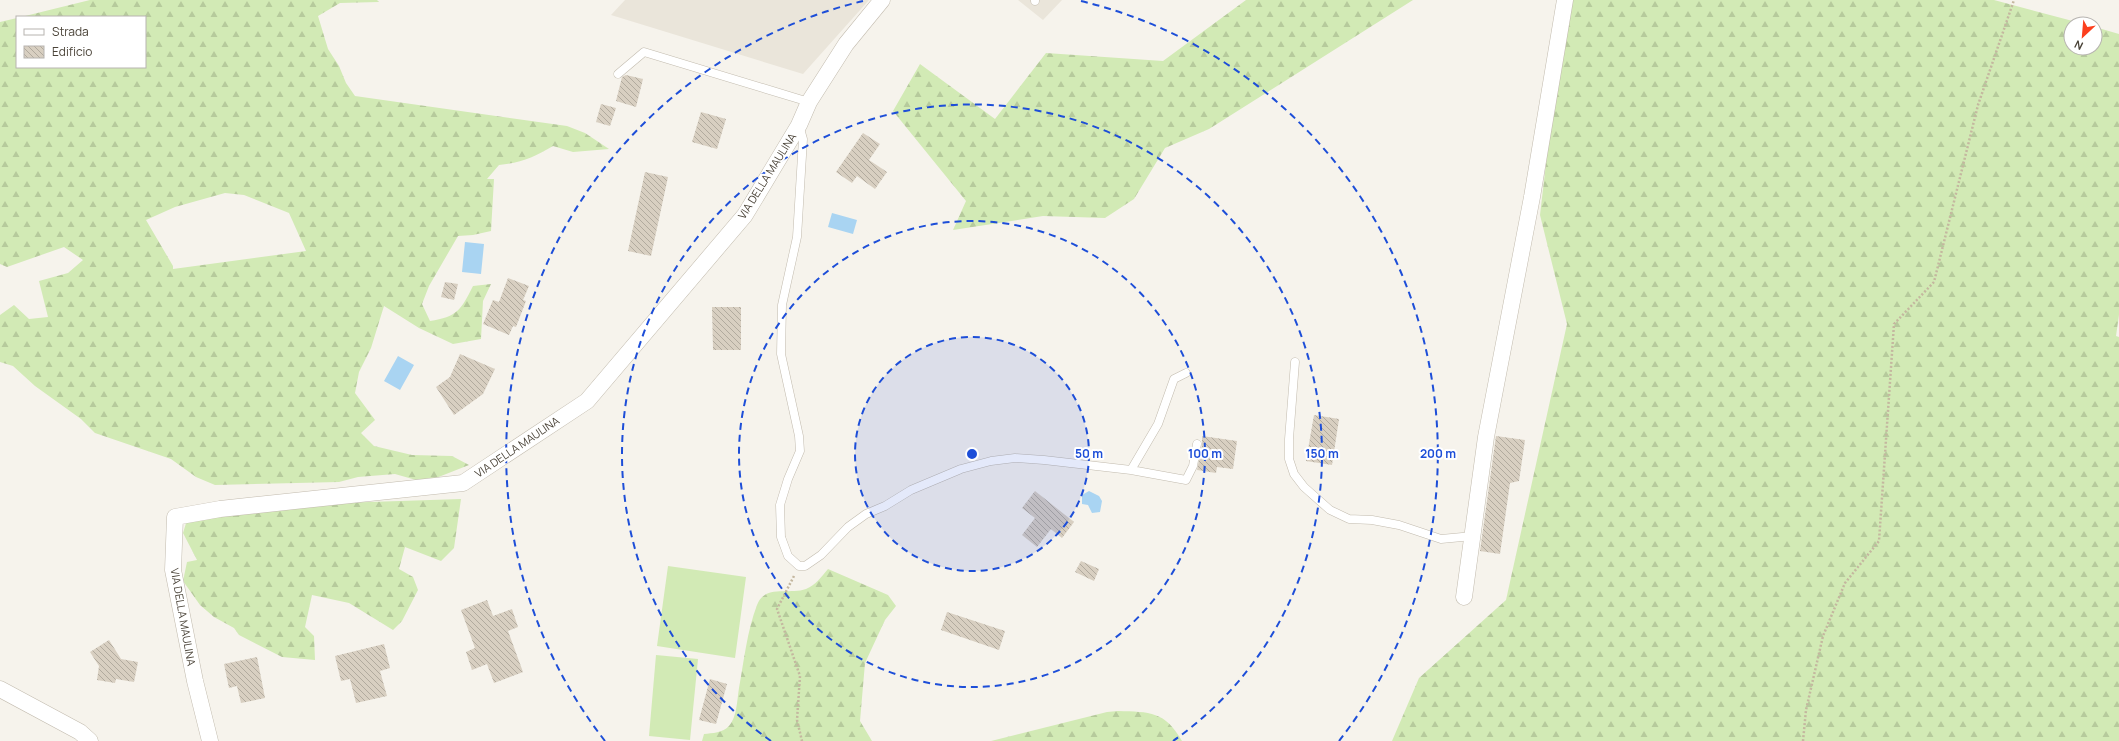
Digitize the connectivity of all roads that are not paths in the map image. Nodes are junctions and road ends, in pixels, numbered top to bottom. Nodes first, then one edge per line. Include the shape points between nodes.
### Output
1 (882, 0) edge
2 (1565, 0) edge
3 (618, 74) dead end
4 (809, 102) junction
5 (799, 125) junction
6 (1295, 362) dead end
7 (1186, 373) dead end
8 (1197, 444) dead end
9 (1131, 470) junction
10 (1473, 536) junction
11 (1464, 597) dead end
12 (0, 689) edge
13 (90, 741) edge
14 (210, 741) edge

1 - 4 street, VIA DELLA MAULINA via 846,44
2 - 10 street via 1532,197 1486,438
3 - 4 lane via 644,52
4 - 5 street, VIA DELLA MAULINA
5 - 9 lane via 803,139 797,237 782,305 781,354 800,451 780,505 781,537 788,556 799,566 805,566 821,555 843,531 866,514 911,490 962,469 1015,458
5 - 14 street, VIA DELLA MAULINA via 744,215 587,401 463,483 220,509 175,517 174,570 195,681
6 - 10 lane via 1288,439 1289,459 1294,474 1304,487 1330,510 1349,519 1400,525 1442,539
7 - 9 lane via 1174,379 1158,424
8 - 9 lane via 1194,466 1186,480
10 - 11 street
12 - 13 street via 80,732

